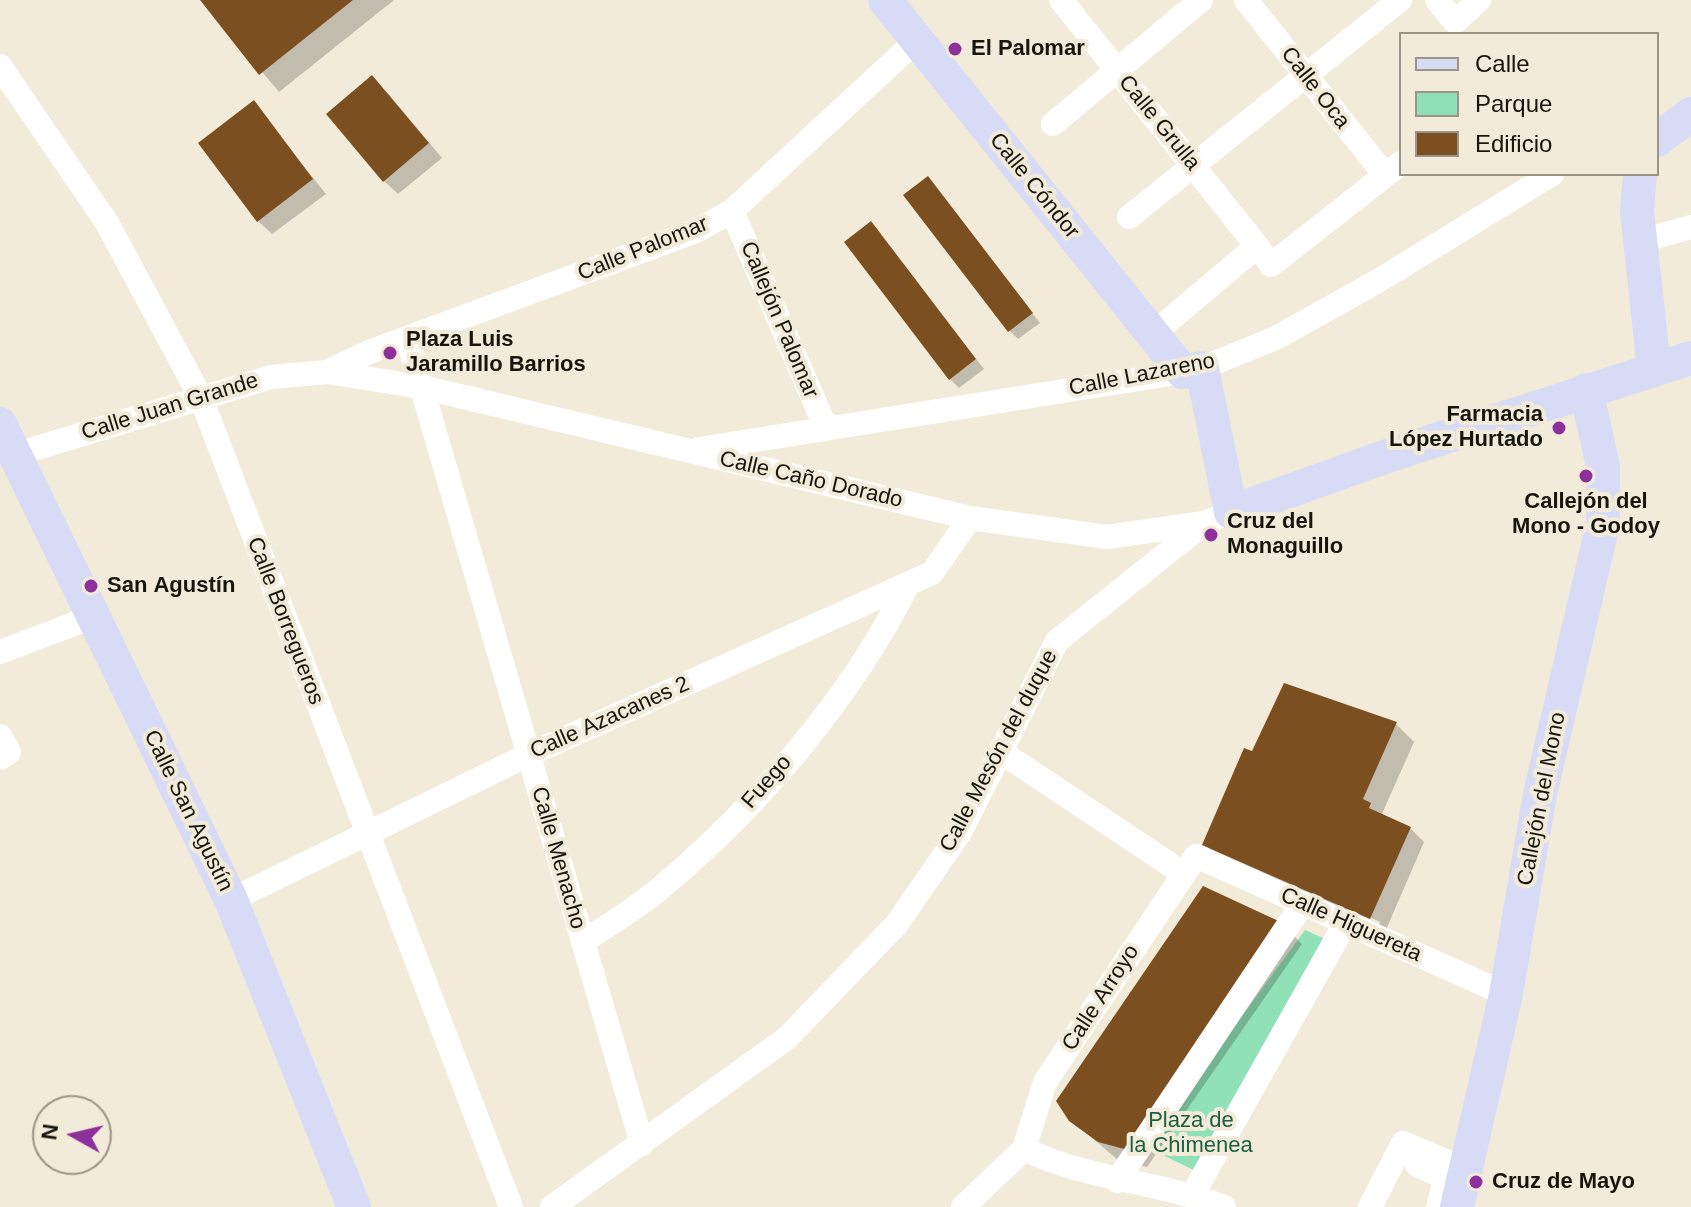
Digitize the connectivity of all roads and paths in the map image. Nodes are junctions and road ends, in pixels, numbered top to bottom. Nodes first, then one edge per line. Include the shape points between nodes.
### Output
1 (885, 0) edge
2 (1061, 0) edge
3 (1246, 0) edge
4 (1400, 0) edge
5 (1437, 0) edge
6 (1479, 0) edge
7 (1194, 2) edge
8 (1454, 28) edge
9 (917, 40) junction
10 (0, 66) edge
11 (1118, 71) junction
12 (1306, 76) junction
13 (1691, 114) edge
14 (1053, 124) dead end
15 (1659, 137) edge
16 (1194, 167) junction
17 (1393, 169) edge
18 (1549, 176) edge
19 (1640, 176) edge
20 (732, 211) junction
21 (1129, 217) dead end
22 (1691, 227) edge
23 (1641, 241) junction
24 (1257, 246) junction
25 (1153, 334) junction
26 (408, 340) junction
27 (1691, 358) edge
28 (1654, 369) junction
29 (1192, 370) junction
30 (327, 372) junction
31 (422, 387) junction
32 (1586, 390) junction
33 (201, 398) junction
34 (0, 424) edge
35 (826, 428) junction
36 (689, 451) junction
37 (17, 454) junction
38 (970, 518) junction
39 (1217, 518) junction
40 (908, 584) junction
41 (95, 616) junction
42 (0, 652) edge
43 (0, 736) edge
44 (1001, 752) junction
45 (528, 755) junction
46 (0, 758) edge
47 (366, 834) junction
48 (1190, 865) junction
49 (231, 900) junction
50 (1303, 903) junction
51 (1346, 922) junction
52 (583, 942) junction
53 (1506, 994) junction
54 (642, 1144) junction
55 (1024, 1149) junction
56 (1465, 1169) junction
57 (1117, 1181) junction
58 (1193, 1194) junction
59 (1154, 1197) edge
60 (354, 1207) edge
61 (511, 1207) edge
62 (552, 1207) edge
63 (963, 1207) edge
64 (1224, 1207) edge
65 (1370, 1207) edge
66 (1381, 1207) edge
67 (1438, 1207) edge
68 (1457, 1207) edge

1 - 9 street, Calle Cóndor
2 - 11 street, Calle Grulla
3 - 12 street, Calle Oca
4 - 12 street
5 - 8 street
6 - 8 street
7 - 11 street
9 - 20 street, Calle Palomar
9 - 25 street, Calle Cóndor
10 - 33 street, Calle Borregueros via 107,223
11 - 14 street
11 - 16 street, Calle Grulla
12 - 16 street
12 - 17 street, Calle Oca
13 - 15 street
16 - 21 street
16 - 24 street, Calle Grulla
17 - 24 street via 1271,265
18 - 29 street, Calle Lazareno via 1276,338
19 - 23 street
20 - 26 street, Calle Palomar via 696,231
20 - 35 street, Callejón Palomar
22 - 23 street
23 - 28 street
24 - 25 street
25 - 29 street, Calle Cóndor
26 - 30 street
26 - 31 street
27 - 28 street
28 - 32 street
29 - 35 street, Calle Lazareno
29 - 39 street
30 - 31 street
30 - 33 street, Calle Juan Grande via 271,377
31 - 36 street, Calle Caño Dorado
31 - 45 street, Calle Menacho
32 - 39 street
32 - 53 street, Callejón del Mono via 1603,466 1603,524 1540,794
33 - 37 street, Calle Juan Grande
33 - 47 street, Calle Borregueros
34 - 37 street, Calle San Agustín
35 - 36 street, Calle Lazareno
36 - 38 street, Calle Caño Dorado
37 - 41 street, Calle San Agustín
38 - 39 street, Calle Caño Dorado via 1107,537
38 - 40 street, Calle Azacanes 2 via 932,573
39 - 44 street, Calle Mesón del duque via 1057,641
40 - 45 street, Calle Azacanes 2
40 - 52 street, Fuego via 873,648 753,800 662,887
41 - 42 street
41 - 49 street, Calle San Agustín
43 - 46 street via 9,752
44 - 48 street, Calle Higuereta
44 - 54 street, Calle Mesón del duque via 959,834 896,925 787,1038
45 - 47 street, Calle Azacanes 2
45 - 52 street, Calle Menacho
47 - 49 street, Calle Azacanes 2
47 - 61 street, Calle Borregueros
48 - 50 street, Calle Higuereta
48 - 55 street, Calle Arroyo via 1045,1082
49 - 60 street, Calle San Agustín
50 - 51 street, Calle Higuereta
50 - 57 street
51 - 53 street, Calle Higuereta
51 - 58 street
52 - 54 street, Calle Menacho
53 - 56 street, Callejón del Mono
54 - 62 street, Calle Mesón del duque
55 - 57 street
55 - 63 street
56 - 65 street via 1403,1143
56 - 68 street, Callejón del Mono
57 - 59 street
58 - 59 street
58 - 64 street
66 - 67 street via 1404,1160 1446,1178

